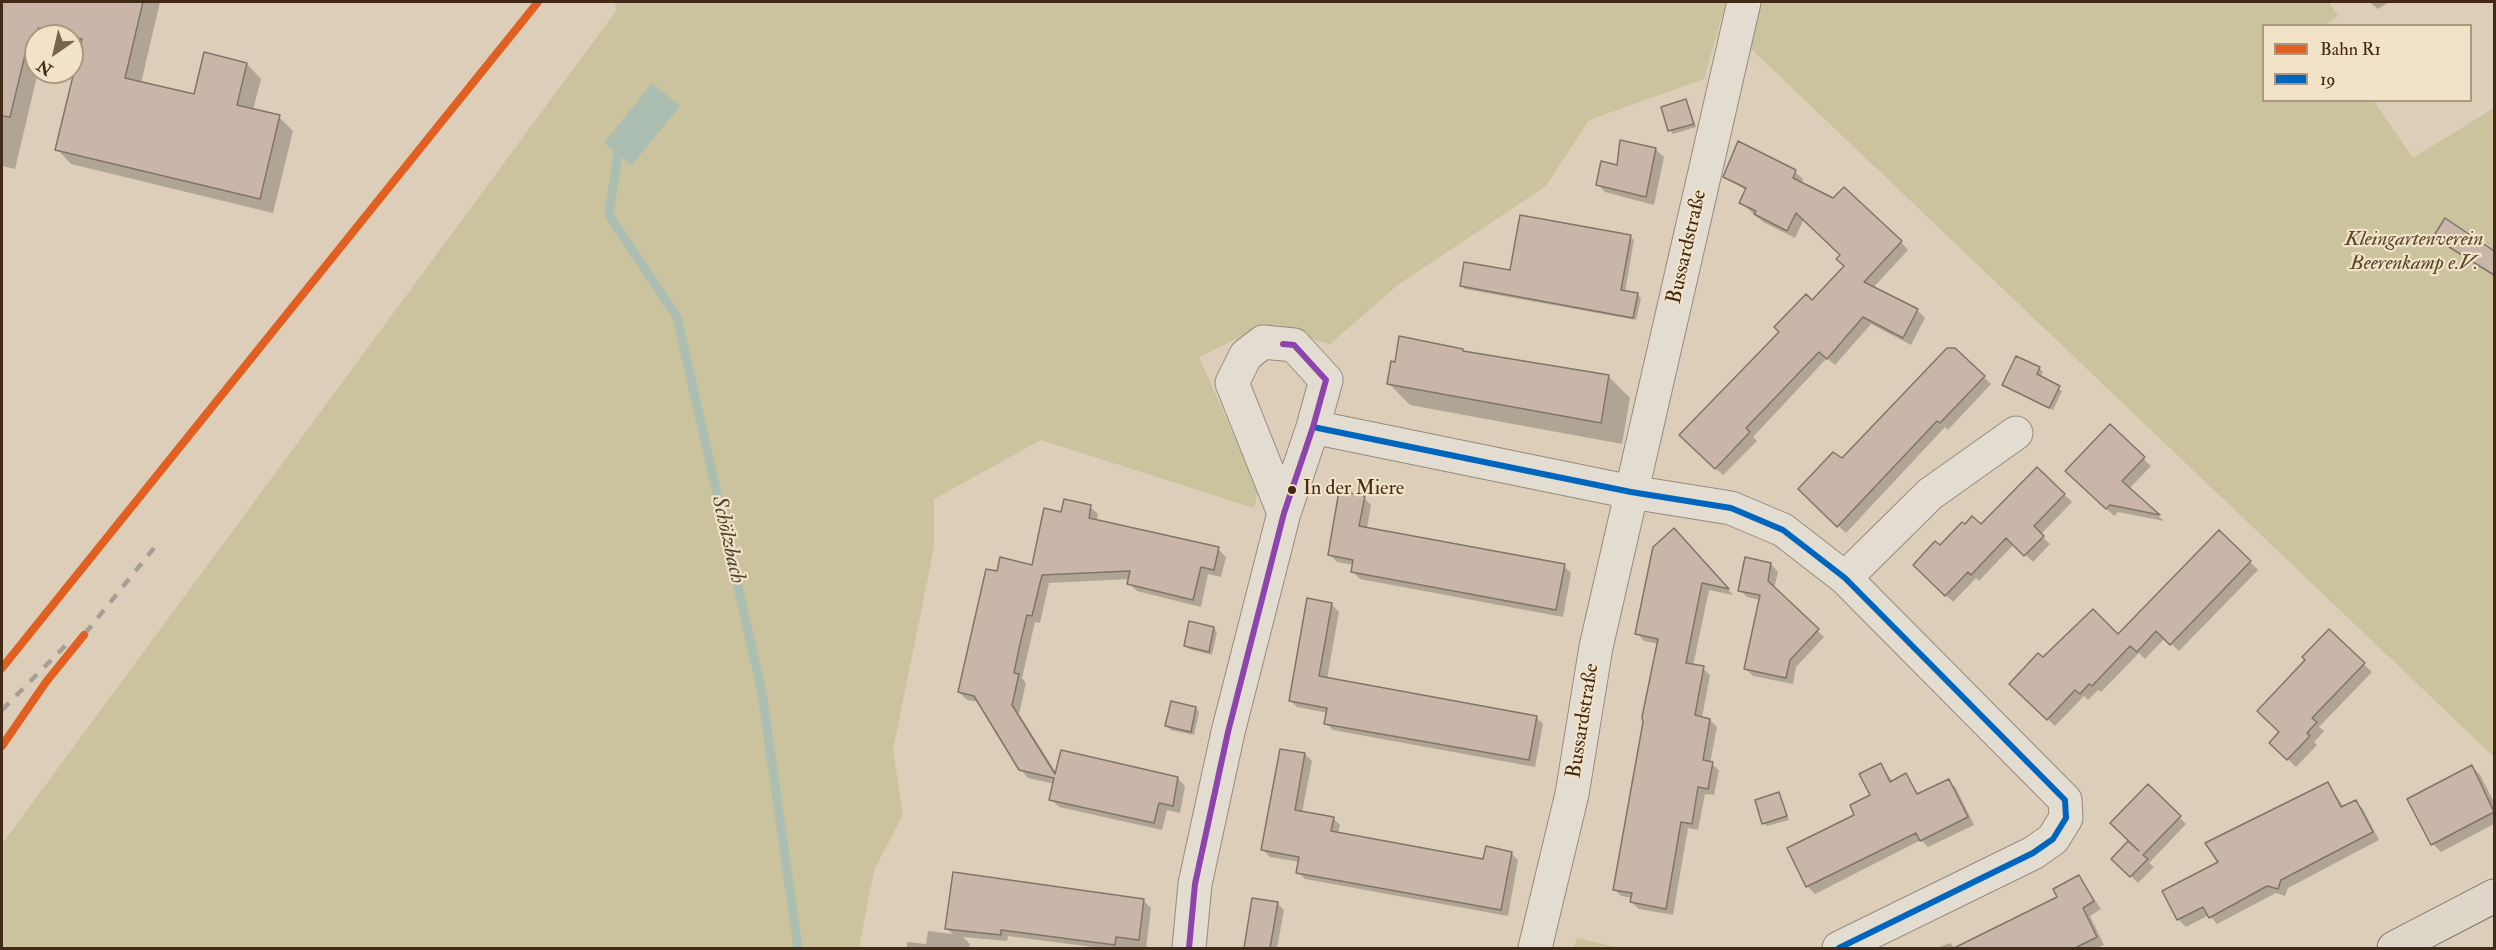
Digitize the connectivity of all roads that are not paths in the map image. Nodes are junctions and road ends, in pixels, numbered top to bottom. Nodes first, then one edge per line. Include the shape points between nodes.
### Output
1 (1744, 2) edge
2 (1313, 427) junction
3 (2016, 433) dead end
4 (1631, 492) junction
5 (1284, 513) junction
6 (1845, 578) junction
7 (2494, 896) edge
8 (1189, 948) edge
9 (1535, 948) edge
10 (1839, 948) edge
11 (2394, 948) edge

1 - 4 street, Bussardstraße
2 - 4 street
2 - 5 street
2 - 5 street via 1326,380 1294,345 1263,342 1246,355 1232,383
3 - 6 street via 1930,494
4 - 6 street via 1731,508 1783,530
4 - 9 street, Bussardstraße via 1596,647 1572,794
5 - 8 street via 1228,732 1195,884
6 - 10 street via 2064,800 2066,818 2053,839 2032,853
7 - 11 main road

